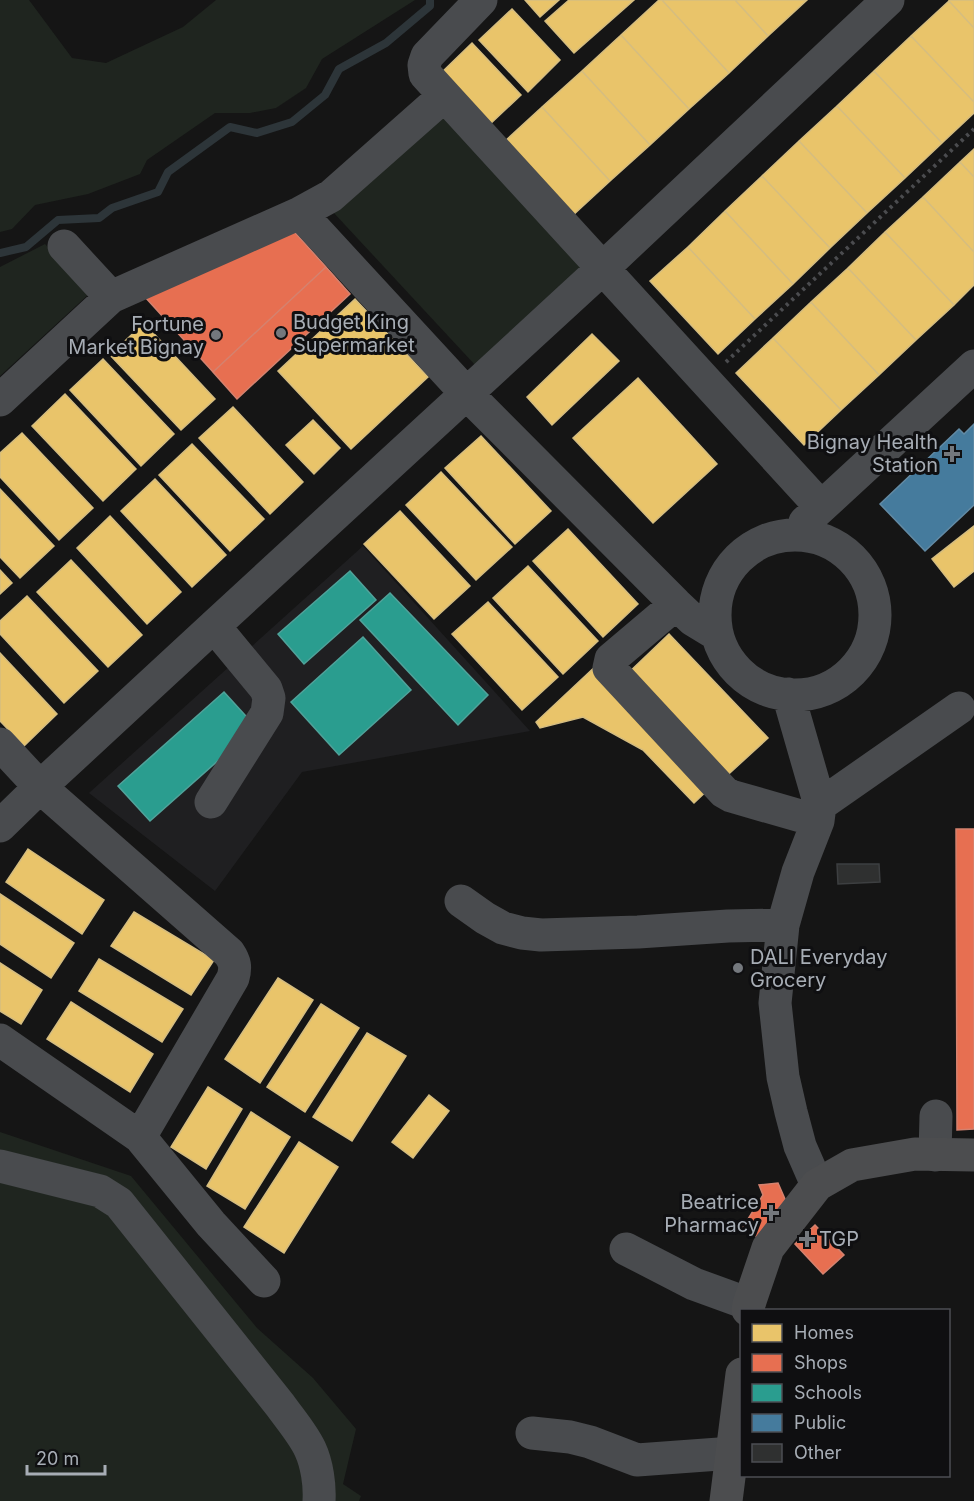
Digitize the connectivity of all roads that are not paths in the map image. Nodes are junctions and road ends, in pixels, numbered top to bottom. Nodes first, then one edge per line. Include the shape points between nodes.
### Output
1 (481, 0) edge
2 (888, 0) edge
3 (444, 96) junction
4 (300, 213) junction
5 (64, 246) dead end
6 (603, 268) junction
7 (111, 297) junction
8 (974, 366) edge
9 (466, 393) junction
10 (0, 400) edge
11 (821, 507) junction
12 (793, 533) junction
13 (676, 604) junction
14 (214, 626) junction
15 (716, 634) junction
16 (788, 694) junction
17 (959, 708) dead end
18 (0, 744) edge
19 (40, 786) junction
20 (211, 802) dead end
21 (819, 813) junction
22 (0, 826) edge
23 (461, 901) dead end
24 (783, 925) junction
25 (0, 1040) edge
26 (936, 1116) dead end
27 (140, 1137) junction
28 (935, 1155) junction
29 (974, 1155) edge
30 (0, 1166) edge
31 (817, 1185) junction
32 (626, 1250) dead end
33 (264, 1281) dead end
34 (749, 1307) edge
35 (740, 1384) edge
36 (532, 1433) dead end
37 (733, 1453) junction
38 (319, 1501) edge
39 (726, 1501) edge

1 - 3 street via 427,56 425,74
2 - 6 street
3 - 4 street via 331,196
3 - 6 street
4 - 7 street
4 - 9 street
5 - 7 street
6 - 9 street
6 - 11 street
7 - 10 street
8 - 11 street
9 - 13 street
9 - 14 street
11 - 12 street
12 - 15 street via 760,542 723,579 715,606
12 - 16 street via 834,543 854,559 868,579 875,604 874,629 866,653 850,673 827,689 800,696
13 - 15 street
13 - 21 street via 611,659 609,668 724,792
14 - 19 street
14 - 20 street via 266,688 269,698 267,713
15 - 16 street via 728,660 747,680 772,692
16 - 21 street
17 - 21 street
18 - 19 street
19 - 22 street
19 - 27 street via 234,960 233,978
21 - 24 street
23 - 24 street via 503,927 541,935
24 - 31 street via 775,1003 783,1077 800,1146
25 - 27 street
26 - 28 street
27 - 33 street
28 - 29 main road
28 - 31 main road via 915,1154 852,1165
30 - 38 street via 100,1191 118,1203 298,1430 310,1449
31 - 34 main road via 768,1248
32 - 34 street
35 - 37 main road
36 - 37 street via 590,1442 637,1460
37 - 39 main road

